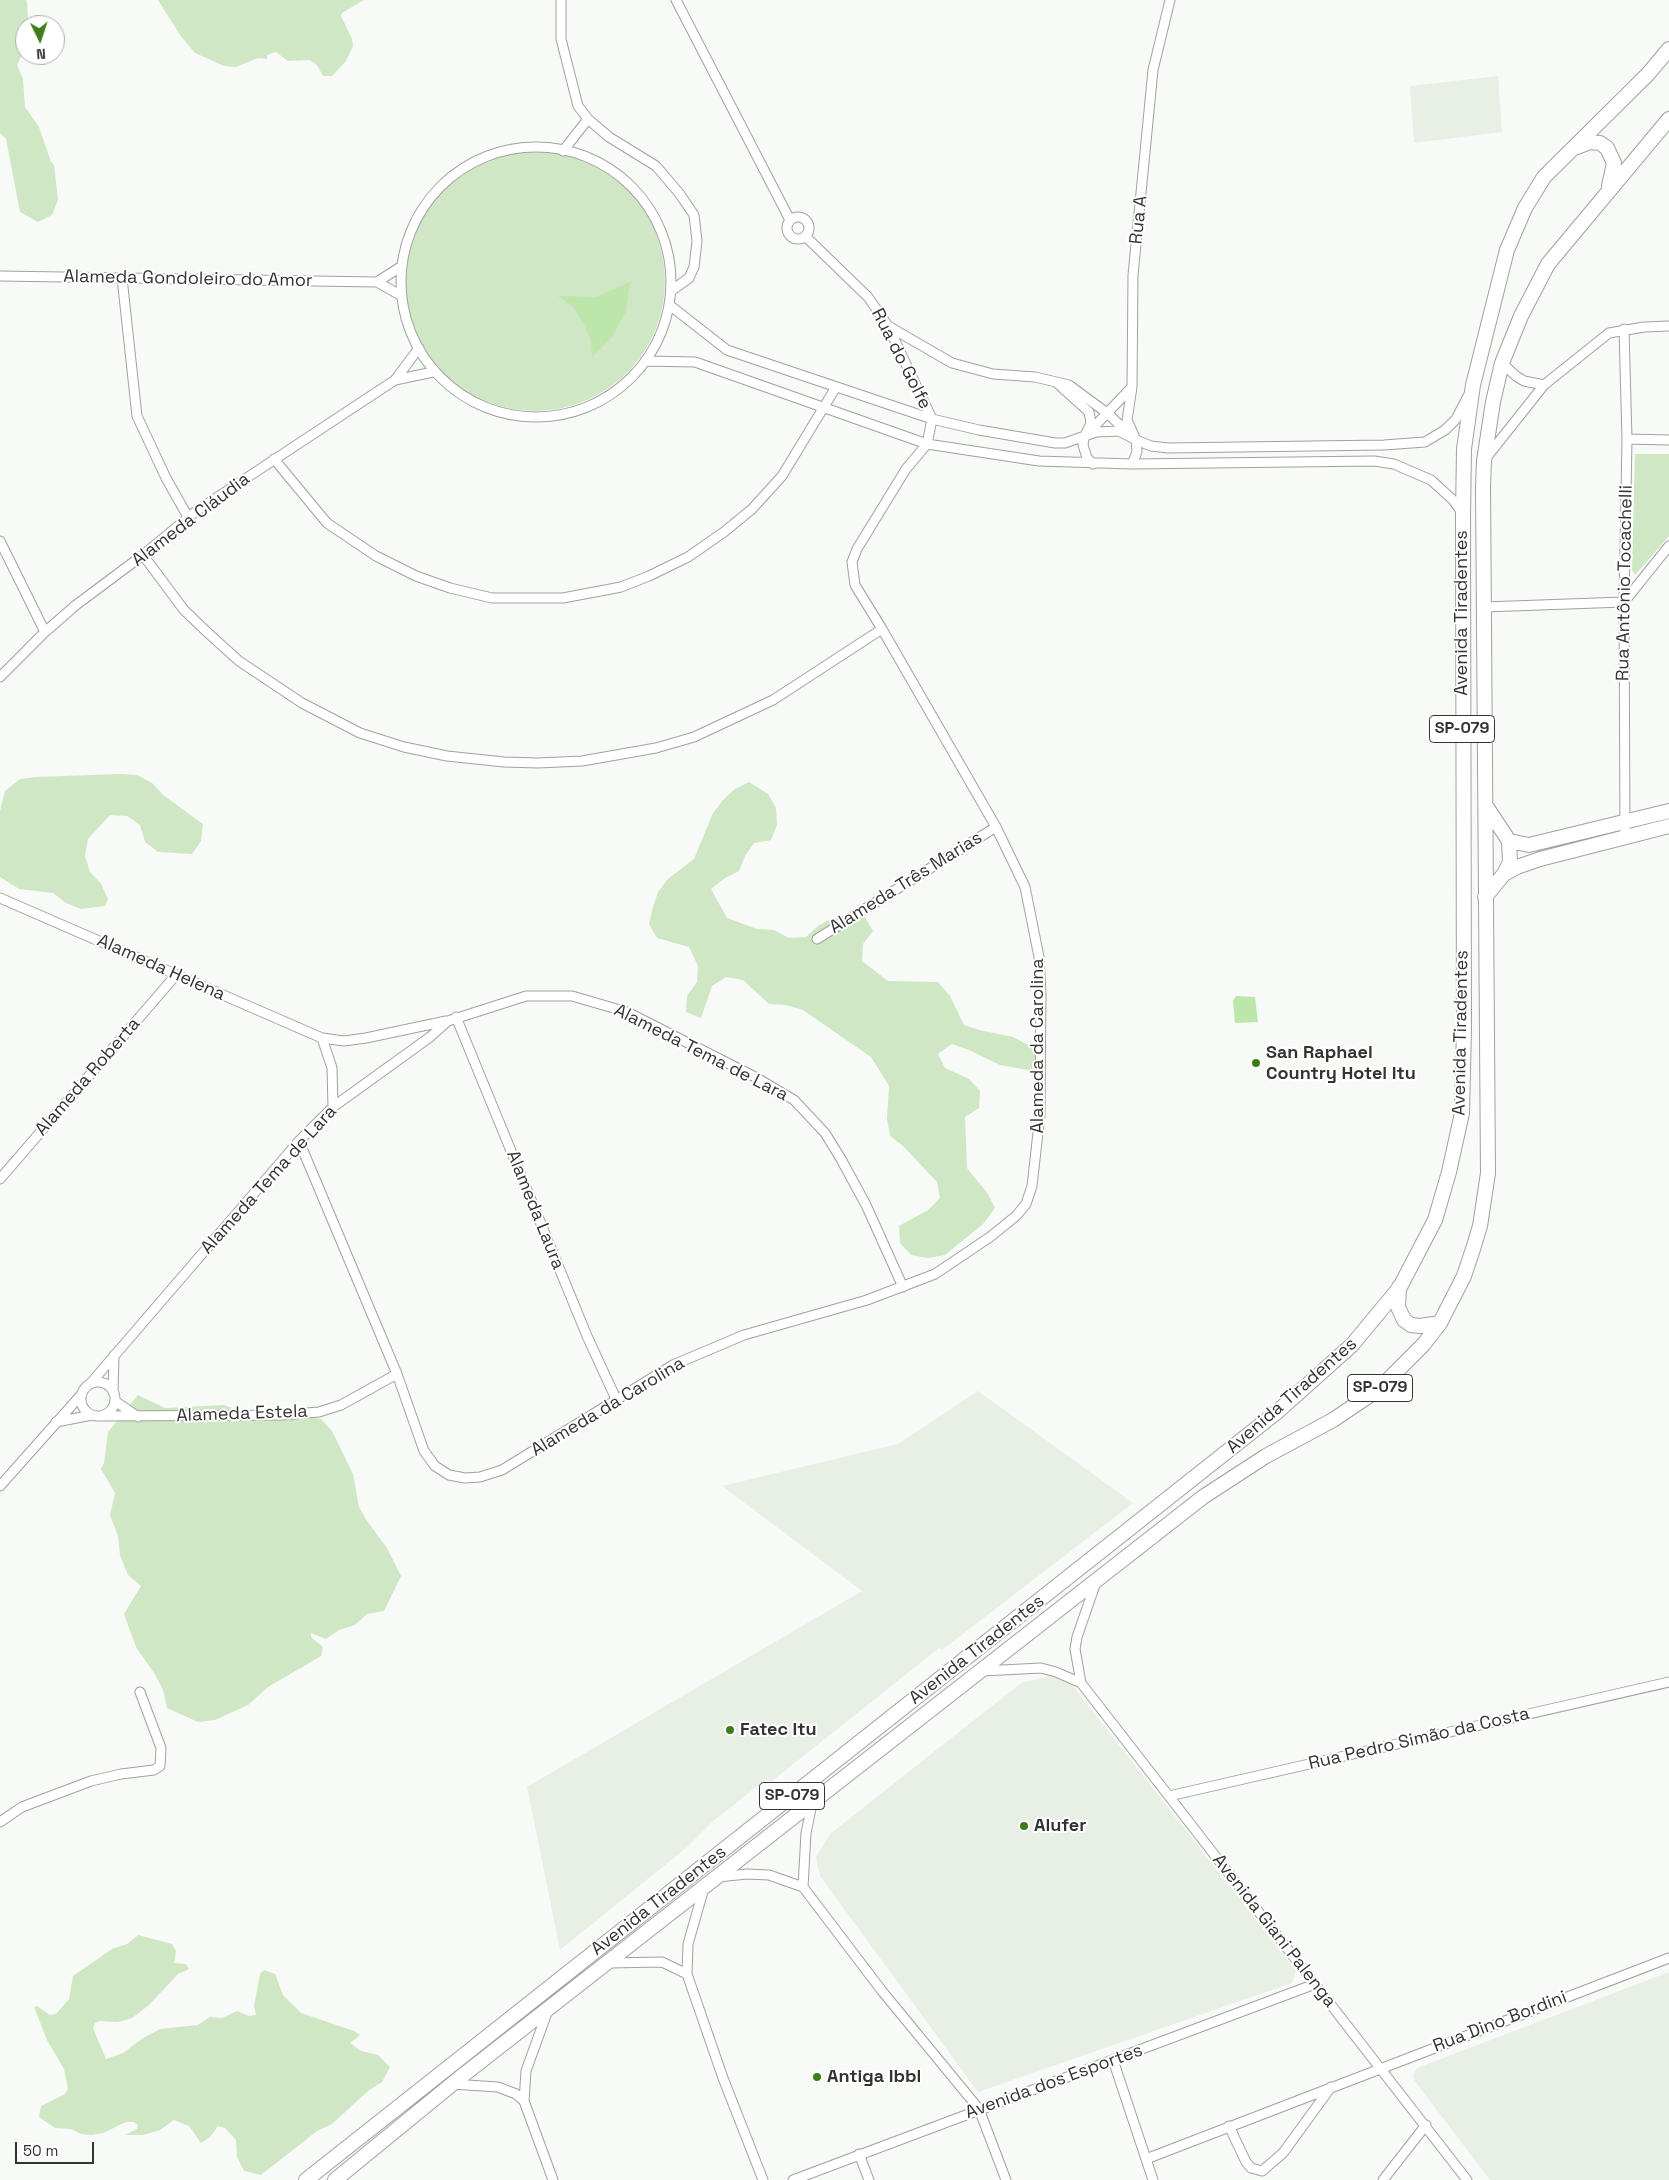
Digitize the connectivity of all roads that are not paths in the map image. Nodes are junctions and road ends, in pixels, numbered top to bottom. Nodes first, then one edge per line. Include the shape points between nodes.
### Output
1 (561, 0) edge
2 (676, 0) edge
3 (1170, 0) edge
4 (1669, 49) edge
5 (588, 119) junction
6 (1669, 119) edge
7 (1573, 149) junction
8 (563, 150) junction
9 (1608, 189) junction
10 (790, 220) junction
11 (805, 236) junction
12 (402, 266) junction
13 (0, 276) edge
14 (122, 278) junction
15 (377, 282) junction
16 (672, 291) junction
17 (402, 296) junction
18 (672, 307) junction
19 (888, 326) junction
20 (1669, 326) edge
21 (1624, 329) junction
22 (419, 348) junction
23 (645, 361) junction
24 (1502, 363) junction
25 (433, 372) junction
26 (395, 380) junction
27 (1057, 383) junction
28 (1473, 385) junction
29 (1544, 385) junction
30 (836, 387) junction
31 (1132, 387) junction
32 (822, 407) junction
33 (1107, 413) junction
34 (932, 419) junction
35 (1084, 438) junction
36 (1627, 439) junction
37 (1136, 440) junction
38 (1669, 440) edge
39 (927, 444) junction
40 (1384, 445) junction
41 (274, 459) junction
42 (1484, 461) junction
43 (1384, 462) junction
44 (1093, 464) junction
45 (1132, 464) junction
46 (1463, 514) junction
47 (188, 517) junction
48 (0, 541) edge
49 (1669, 546) edge
50 (143, 555) junction
51 (1624, 602) junction
52 (1484, 607) junction
53 (882, 629) junction
54 (45, 632) junction
55 (0, 677) edge
56 (1486, 806) junction
57 (1669, 811) edge
58 (1624, 822) junction
59 (1669, 826) edge
60 (996, 827) junction
61 (1624, 838) junction
62 (1509, 842) junction
63 (1504, 874) junction
64 (1485, 897) junction
65 (0, 898) edge
66 (817, 939) dead end
67 (176, 975) junction
68 (452, 1019) junction
69 (322, 1038) junction
70 (333, 1107) junction
71 (299, 1141) junction
72 (0, 1179) edge
73 (1400, 1286) junction
74 (903, 1287) junction
75 (1440, 1323) junction
76 (114, 1354) junction
77 (397, 1374) junction
78 (90, 1384) junction
79 (113, 1392) junction
80 (81, 1395) junction
81 (115, 1401) junction
82 (617, 1401) junction
83 (92, 1415) junction
84 (102, 1416) junction
85 (138, 1417) junction
86 (56, 1422) junction
87 (0, 1486) edge
88 (1096, 1580) junction
89 (980, 1671) junction
90 (1669, 1682) edge
91 (1081, 1684) junction
92 (140, 1692) dead end
93 (1168, 1796) junction
94 (812, 1802) junction
95 (0, 1822) edge
96 (718, 1877) junction
97 (803, 1887) junction
98 (704, 1888) junction
99 (1669, 1958) edge
100 (608, 1963) junction
101 (687, 1974) junction
102 (1315, 1984) junction
103 (549, 2008) junction
104 (1113, 2060) junction
105 (1380, 2067) junction
106 (452, 2084) junction
107 (1331, 2087) junction
108 (524, 2101) junction
109 (979, 2109) junction
110 (1426, 2125) junction
111 (1229, 2126) junction
112 (859, 2154) junction
113 (1146, 2159) junction
114 (338, 2179) edge
115 (306, 2180) edge
116 (553, 2180) edge
117 (763, 2180) edge
118 (793, 2180) edge
119 (868, 2180) edge
120 (1006, 2180) edge
121 (1153, 2180) edge
122 (1383, 2180) edge
123 (1467, 2180) edge

1 - 5 street via 562,39 578,106
2 - 10 street, Rua do Golfe
3 - 31 street, Rua A via 1153,70 1133,275
4 - 7 main road, Avenida Tiradentes / SP-079
5 - 8 street
5 - 16 street via 609,137 656,166 694,215 697,241 694,267 689,278
6 - 9 main road, Avenida Tiradentes / SP-079
7 - 9 main road via 1590,142 1607,148 1614,163
7 - 28 main road, Avenida Tiradentes / SP-079 via 1544,177 1507,250
8 - 12 street via 536,146 494,153 456,172 425,202 406,240
8 - 16 street via 578,153 616,172 646,202 665,240
9 - 24 main road, Avenida Tiradentes / SP-079 via 1548,264 1521,316
10 - 11 street, Rua do Golfe via 787,229 792,237
10 - 11 street, Rua do Golfe via 799,217 807,222 809,227
11 - 19 street, Rua do Golfe via 868,297
12 - 15 street
12 - 17 street
13 - 14 street, Alameda Gondoleiro do Amor
14 - 15 street, Alameda Gondoleiro do Amor
14 - 47 street via 138,416
15 - 17 street, Alameda Gondoleiro do Amor
16 - 18 street
17 - 22 street via 407,325
18 - 23 street via 661,338
18 - 30 street via 726,350
19 - 27 street via 952,363 994,374 1035,377
19 - 34 street, Rua do Golfe
20 - 21 street
21 - 29 street via 1609,333
21 - 36 street, Rua Antônio Tocachelli
22 - 25 street
22 - 26 street
23 - 25 street via 616,390 586,406 538,416 496,411 458,393
23 - 32 street via 695,362
24 - 29 street via 1524,381
24 - 42 main road, Avenida Tiradentes / SP-079
25 - 26 street
26 - 41 street, Alameda Cláudia
27 - 33 street via 1069,386
27 - 35 street via 1089,412 1091,423
28 - 40 street via 1456,419 1445,430 1425,442
28 - 46 main road, Avenida Tiradentes / SP-079 via 1464,449
29 - 42 street
30 - 32 street
30 - 34 street
31 - 33 street
31 - 37 street, Rua A via 1127,420
32 - 39 street
32 - 41 street via 782,476 752,509 724,532 688,557 650,576 621,587 563,598 492,598 416,576 376,556 328,523
33 - 35 street
33 - 37 street
34 - 35 street via 1055,443
34 - 39 street, Rua do Golfe
35 - 37 street via 1096,432 1120,431
35 - 44 street via 1084,453
36 - 38 street
36 - 51 street, Rua Antônio Tocachelli
37 - 40 street via 1168,448
37 - 45 street via 1137,452
39 - 44 street via 1039,461
39 - 53 street, Rua do Golfe via 906,469 852,562 855,585
40 - 43 street
41 - 47 street, Alameda Cláudia
42 - 52 main road, Avenida Tiradentes / SP-079
43 - 45 street
43 - 46 street via 1432,480
44 - 45 street
46 - 73 main road, Avenida Tiradentes / SP-079 via 1462,1113 1435,1220
47 - 50 street, Alameda Cláudia
48 - 54 street
49 - 51 street
50 - 53 street via 184,610 226,650 302,703 360,733 404,747 447,756 504,762 582,761 656,748 694,737 773,700
50 - 54 street, Alameda Cláudia
51 - 52 street
51 - 58 street, Rua Antônio Tocachelli
52 - 56 main road, Avenida Tiradentes / SP-079
53 - 60 street, Alameda da Carolina
54 - 55 street, Alameda Cláudia
56 - 62 main road
56 - 64 main road, Avenida Tiradentes / SP-079
57 - 58 main road
58 - 61 street, Rua Antônio Tocachelli
58 - 62 main road via 1529,845
59 - 61 main road
60 - 66 street, Alameda Três Marias
60 - 74 street, Alameda da Carolina via 1025,887 1039,958 1042,993 1040,1115 1032,1186 1026,1204 990,1237 935,1274
61 - 63 main road via 1540,859
62 - 63 main road via 1510,862
63 - 64 main road
64 - 75 main road, Avenida Tiradentes / SP-079 via 1488,1173 1480,1226 1464,1276
65 - 67 street, Alameda Helena
67 - 69 street, Alameda Helena
67 - 72 street, Alameda Roberta
68 - 69 street, Alameda Helena via 366,1038 344,1041
68 - 70 street, Alameda Tema de Lara
68 - 74 street, Alameda Tema de Lara via 526,996 572,996 627,1012 758,1078 794,1100 816,1122 866,1205
68 - 82 street, Alameda Laura
69 - 70 street via 332,1068
70 - 71 street, Alameda Tema de Lara
71 - 76 street, Alameda Tema de Lara
71 - 77 street, Alameda da Carolina
73 - 75 main road via 1398,1306 1404,1320 1420,1326
73 - 115 main road, Avenida Tiradentes / SP-079 via 1352,1345 1277,1412
74 - 82 street, Alameda da Carolina via 744,1335 673,1365
75 - 88 main road, Avenida Tiradentes / SP-079 via 1424,1344 1379,1389 1211,1492
76 - 78 street, Alameda Tema de Lara
76 - 79 street
77 - 82 street, Alameda da Carolina via 424,1451 435,1466 449,1475 465,1478 480,1478 502,1470
77 - 85 street, Alameda Estela via 341,1405 319,1412
78 - 79 street via 103,1383
78 - 80 street, Alameda Tema de Lara
79 - 81 street
80 - 83 street via 82,1407
80 - 86 street, Alameda Tema de Lara
81 - 84 street via 108,1413
81 - 85 street
83 - 84 street
83 - 86 street
84 - 85 street, Alameda Estela
86 - 87 street, Alameda Tema de Lara
88 - 89 main road, Avenida Tiradentes / SP-079
88 - 91 street via 1076,1637
89 - 91 street via 1040,1668
89 - 94 main road, Avenida Tiradentes / SP-079
90 - 93 street, Rua Pedro Simão da Costa
91 - 93 street, Avenida Giani Palenga
92 - 95 street via 161,1748 160,1766 154,1770 82,1784 22,1807
93 - 102 street, Avenida Giani Palenga
94 - 96 main road, Avenida Tiradentes / SP-079
94 - 97 street via 806,1834
96 - 97 street via 769,1875
96 - 98 main road, Avenida Tiradentes / SP-079
97 - 109 street via 882,1991
98 - 100 main road, Avenida Tiradentes / SP-079
98 - 101 street via 688,1944
99 - 105 street, Rua Dino Bordini
100 - 101 street via 662,1962
100 - 103 main road, Avenida Tiradentes / SP-079
101 - 117 street
102 - 104 street, Avenida dos Esportes
102 - 105 street, Avenida Giani Palenga
103 - 106 main road, Avenida Tiradentes / SP-079
103 - 108 street via 526,2071
104 - 109 street, Avenida dos Esportes
104 - 113 street
105 - 107 street, Rua Dino Bordini
105 - 110 street, Avenida Giani Palenga
106 - 108 street via 498,2088 516,2094
106 - 114 main road, Avenida Tiradentes / SP-079
107 - 111 street, Rua Dino Bordini
107 - 111 street via 1283,2153 1262,2171 1257,2172 1246,2162
108 - 116 street
109 - 112 street, Avenida dos Esportes
109 - 120 street
110 - 122 street
110 - 123 street, Avenida Giani Palenga
111 - 113 street, Rua Dino Bordini
112 - 118 street, Avenida dos Esportes
112 - 119 street
113 - 121 street

